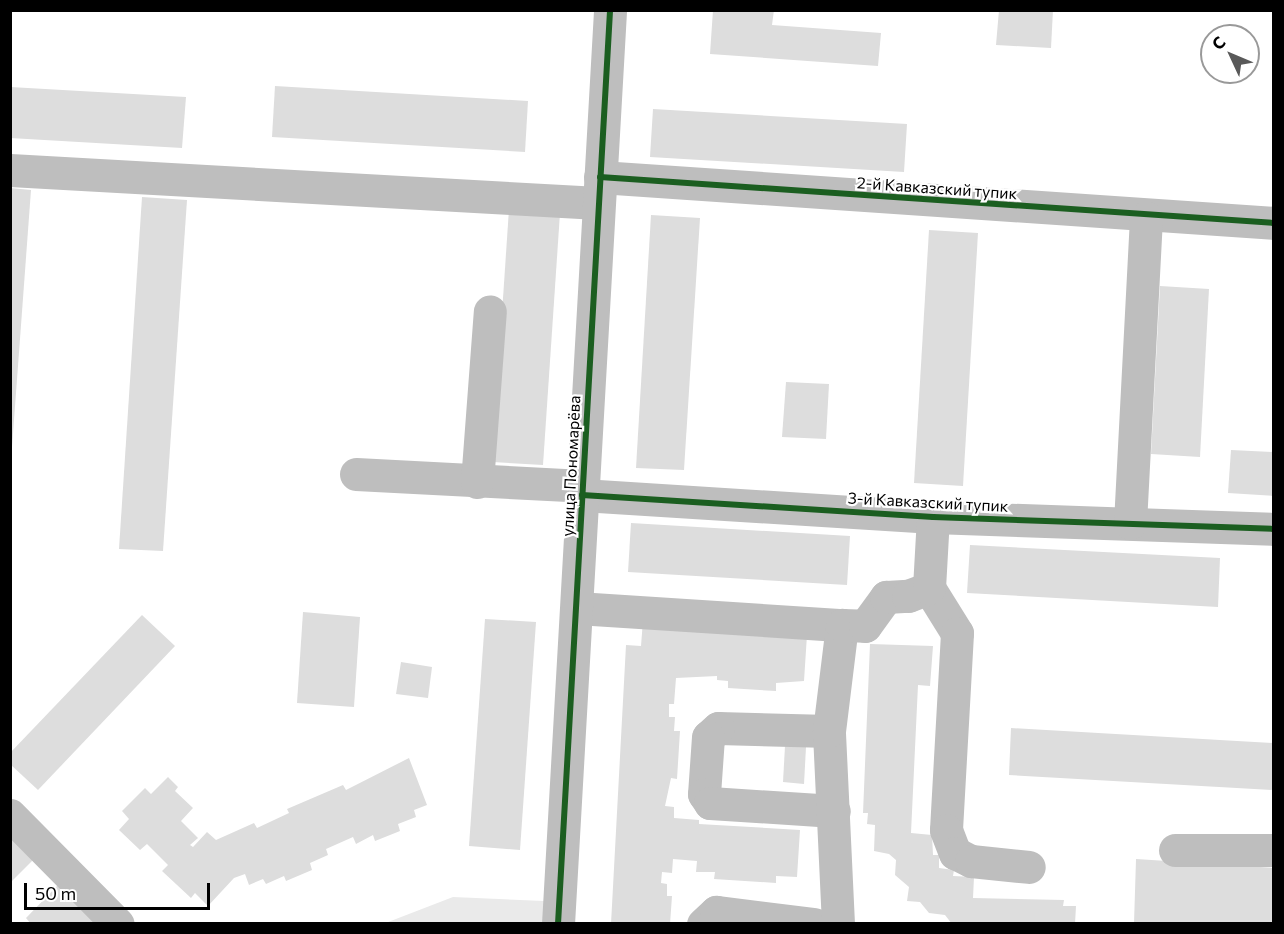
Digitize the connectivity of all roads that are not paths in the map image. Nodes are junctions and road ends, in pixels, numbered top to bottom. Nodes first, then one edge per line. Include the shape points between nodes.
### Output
1 (610, 10) edge
2 (10, 170) edge
3 (599, 190) junction
4 (1146, 217) junction
5 (1274, 223) edge
6 (490, 311) dead end
7 (356, 474) dead end
8 (477, 482) junction
9 (583, 490) junction
10 (933, 517) junction
11 (1130, 523) junction
12 (1274, 529) edge
13 (929, 588) junction
14 (577, 608) junction
15 (842, 626) junction
16 (829, 731) junction
17 (834, 811) junction
18 (10, 816) edge
19 (1175, 850) dead end
20 (1274, 850) edge
21 (1029, 867) dead end
22 (118, 924) edge
23 (558, 924) edge
24 (703, 924) edge
25 (814, 924) edge
26 (838, 924) edge

1 - 3 street, улица Пономарёва
2 - 3 street, 2-й Кавказский тупик
3 - 4 street, 2-й Кавказский тупик
3 - 9 street, улица Пономарёва
4 - 5 street, 2-й Кавказский тупик
4 - 11 street
6 - 8 street
7 - 8 street, 3-й Кавказский тупик
8 - 9 street, 3-й Кавказский тупик
9 - 10 street, 3-й Кавказский тупик
9 - 14 street, улица Пономарёва
10 - 11 street, 3-й Кавказский тупик
10 - 13 street
11 - 12 street, 3-й Кавказский тупик
13 - 15 street via 908,596 886,597 865,626
13 - 21 street via 957,633 946,830 955,853 971,861
14 - 15 street
14 - 23 street, улица Пономарёва
15 - 16 street
16 - 17 street
16 - 17 street via 718,728 708,737 704,794 710,803
17 - 26 street
18 - 22 street
19 - 20 street
24 - 25 street via 716,912

